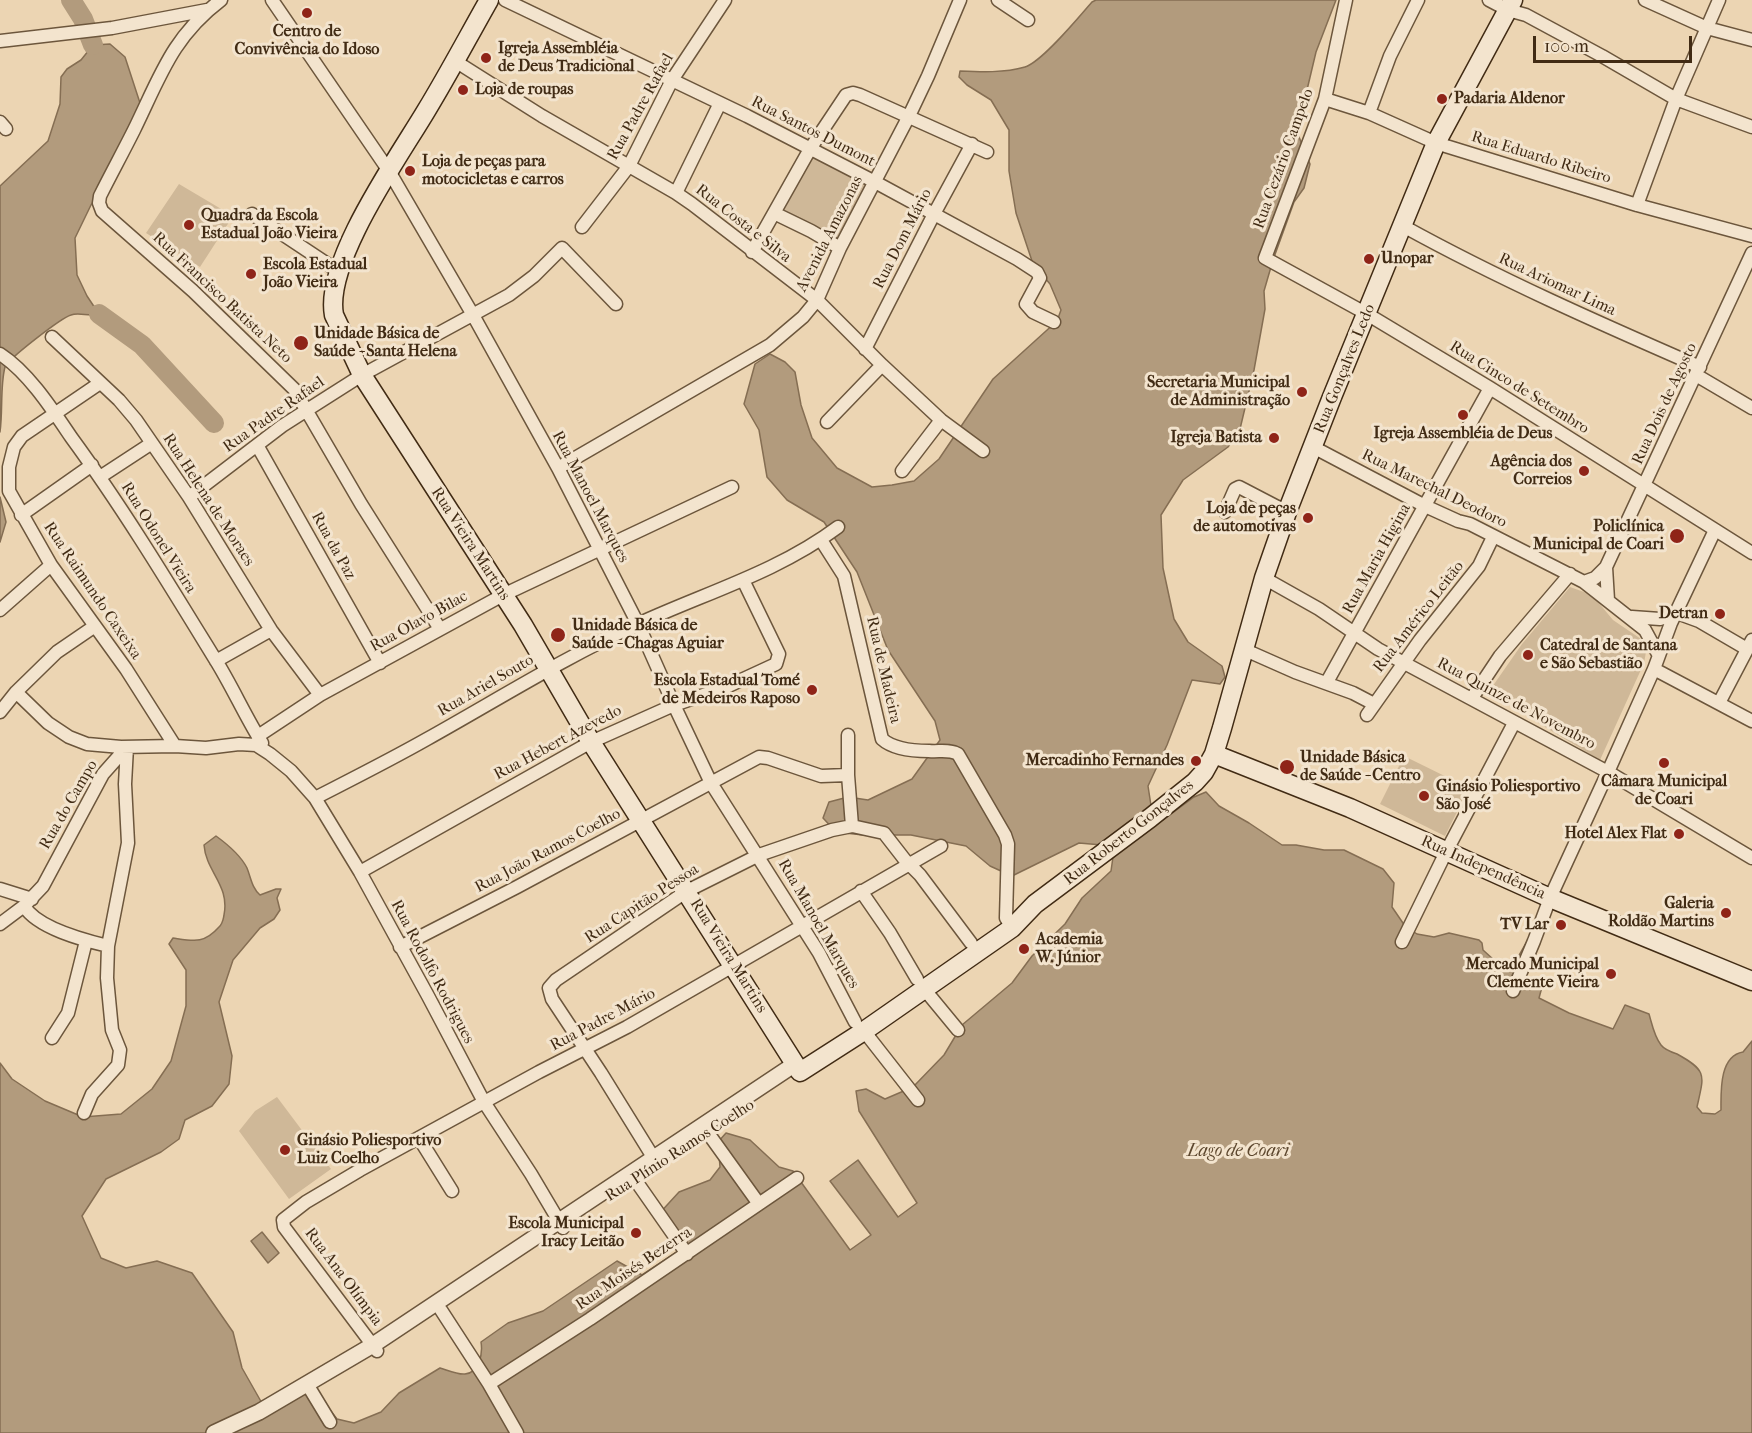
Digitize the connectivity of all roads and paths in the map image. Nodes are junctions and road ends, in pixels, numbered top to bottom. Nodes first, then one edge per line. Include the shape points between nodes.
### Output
1 (221, 0) edge
2 (272, 0) edge
3 (489, 0) edge
4 (506, 0) edge
5 (725, 0) edge
6 (960, 0) edge
7 (998, 0) edge
8 (1346, 0) edge
9 (1418, 0) edge
10 (1489, 0) edge
11 (1645, 0) edge
12 (1719, 0) edge
13 (1510, 5) edge
14 (207, 10) junction
15 (1028, 20) dead end
16 (1707, 28) junction
17 (1752, 40) edge
18 (0, 41) edge
19 (455, 61) junction
20 (672, 80) junction
21 (1325, 99) junction
22 (1676, 99) junction
23 (720, 103) junction
24 (1369, 113) junction
25 (909, 116) junction
26 (1752, 127) edge
27 (1436, 143) junction
28 (972, 144) junction
29 (810, 149) junction
30 (987, 152) dead end
31 (628, 166) junction
32 (389, 171) junction
33 (875, 182) junction
34 (676, 193) junction
35 (1637, 205) junction
36 (774, 213) junction
37 (252, 214) dead end
38 (934, 214) junction
39 (1402, 226) junction
40 (582, 227) dead end
41 (1752, 236) edge
42 (840, 248) junction
43 (752, 252) junction
44 (1752, 253) edge
45 (1265, 258) joint
46 (338, 272) junction
47 (817, 300) junction
48 (616, 304) dead end
49 (1367, 314) junction
50 (473, 315) junction
51 (1054, 322) dead end
52 (52, 337) dead end
53 (865, 349) junction
54 (0, 354) edge
55 (882, 365) junction
56 (1698, 371) junction
57 (362, 375) junction
58 (100, 383) junction
59 (1490, 388) junction
60 (1752, 408) edge
61 (308, 410) junction
62 (55, 413) junction
63 (941, 420) junction
64 (827, 422) dead end
65 (152, 443) junction
66 (257, 445) junction
67 (1313, 447) junction
68 (983, 451) dead end
69 (92, 465) junction
70 (558, 468) junction
71 (902, 471) dead end
72 (100, 477) junction
73 (732, 487) dead end
74 (1645, 487) junction
75 (189, 497) junction
76 (1425, 506) junction
77 (1225, 512) dead end
78 (1287, 512) junction
79 (21, 515) junction
80 (838, 527) dead end
81 (1714, 530) junction
82 (1493, 537) junction
83 (820, 540) junction
84 (600, 550) junction
85 (1752, 553) edge
86 (51, 565) junction
87 (1606, 567) junction
88 (1570, 574) junction
89 (1264, 578) junction
90 (743, 580) junction
91 (1584, 582) junction
92 (503, 595) junction
93 (1608, 600) junction
94 (0, 610) edge
95 (1677, 613) junction
96 (1630, 617) junction
97 (638, 624) junction
98 (95, 626) junction
99 (440, 629) junction
100 (271, 630) junction
101 (1354, 633) junction
102 (1750, 645) edge
103 (1243, 649) junction
104 (1658, 654) junction
105 (216, 661) junction
106 (1403, 662) junction
107 (380, 663) junction
108 (548, 669) junction
109 (1654, 669) junction
110 (1327, 682) junction
111 (16, 692) junction
112 (320, 695) junction
113 (1472, 699) junction
114 (1719, 703) junction
115 (674, 705) junction
116 (0, 712) edge
117 (1752, 721) edge
118 (1514, 723) junction
119 (848, 735) dead end
120 (257, 740) junction
121 (591, 742) junction
122 (175, 746) junction
123 (126, 747) junction
124 (1214, 754) junction
125 (1608, 772) junction
126 (848, 775) junction
127 (711, 783) junction
128 (315, 798) junction
129 (642, 820) junction
130 (852, 826) junction
131 (941, 846) dead end
132 (1446, 852) junction
133 (759, 855) junction
134 (1752, 858) edge
135 (909, 864) junction
136 (360, 872) junction
137 (0, 890) edge
138 (687, 891) junction
139 (861, 891) junction
140 (1550, 898) junction
141 (28, 903) junction
142 (1009, 923) junction
143 (0, 924) edge
144 (802, 925) junction
145 (86, 941) junction
146 (1402, 942) dead end
147 (971, 943) junction
148 (108, 946) junction
149 (400, 947) junction
150 (734, 966) junction
151 (1752, 981) edge
152 (921, 985) junction
153 (1513, 991) dead end
154 (860, 1027) junction
155 (958, 1030) dead end
156 (52, 1038) dead end
157 (585, 1049) junction
158 (798, 1068) junction
159 (918, 1100) dead end
160 (484, 1102) junction
161 (84, 1113) dead end
162 (708, 1133) junction
163 (419, 1138) junction
164 (653, 1157) junction
165 (797, 1178) dead end
166 (636, 1180) junction
167 (452, 1191) dead end
168 (759, 1204) junction
169 (283, 1223) joint
170 (560, 1224) junction
171 (687, 1254) junction
172 (441, 1310) junction
173 (375, 1348) junction
174 (489, 1383) junction
175 (307, 1384) junction
176 (330, 1422) dead end
177 (214, 1433) edge
178 (517, 1433) edge

1 - 14 street, Rua Francisco Batista Neto
2 - 32 street, Rua Manoel Marques
3 - 19 main road, Rua Vieira Martins
4 - 20 street, Rua Santos Dumont
5 - 20 street, Rua Padre Rafael
6 - 25 street, Avenida Amazonas
7 - 15 street
8 - 21 street, Rua Cezário Campelo
9 - 24 street via 1390,56
10 - 13 street
11 - 16 street
12 - 16 street
13 - 22 street
13 - 27 main road, Rua Gonçalves Ledo
14 - 18 street via 112,28
14 - 61 street, Rua Francisco Batista Neto via 170,54 99,203 102,211 194,291 294,389
16 - 17 street
16 - 22 street
19 - 31 street, Rua Costa e Silva
19 - 32 main road, Rua Vieira Martins
20 - 23 street, Rua Santos Dumont
20 - 31 street, Rua Padre Rafael
21 - 24 street, Rua Eduardo Ribeiro
21 - 45 street, Rua Cezário Campelo
22 - 26 street
22 - 35 street
23 - 29 street, Rua Santos Dumont
23 - 34 street
24 - 27 street, Rua Eduardo Ribeiro
25 - 28 street
25 - 29 street via 853,93 844,98
25 - 33 street, Avenida Amazonas
27 - 35 street, Rua Eduardo Ribeiro
27 - 39 main road, Rua Gonçalves Ledo
28 - 30 street
28 - 38 street, Rua Dom Mário
29 - 33 street, Rua Santos Dumont
29 - 36 street
31 - 34 street, Rua Costa e Silva
31 - 40 street, Rua Padre Rafael
32 - 46 main road, Rua Vieira Martins
32 - 50 street, Rua Manoel Marques
33 - 38 street, Rua Santos Dumont
33 - 42 street, Avenida Amazonas
34 - 43 street, Rua Costa e Silva
35 - 41 street, Rua Eduardo Ribeiro
36 - 42 street
36 - 43 street
37 - 46 street
38 - 51 street, Rua Santos Dumont via 1037,272 1040,278 1026,304
38 - 53 street, Rua Dom Mário
39 - 49 main road, Rua Gonçalves Ledo
39 - 56 street, Rua Ariomar Lima
42 - 47 street, Avenida Amazonas
43 - 47 street, Rua Costa e Silva
44 - 56 street, Rua Dois de Agosto
45 - 49 street, Rua Cinco de Setembro
46 - 57 main road, Rua Vieira Martins via 334,315
47 - 53 street, Rua Costa e Silva
47 - 70 street, Avenida Amazonas via 770,345
48 - 50 street, Rua Padre Rafael via 562,248 522,286
49 - 59 street, Rua Cinco de Setembro
49 - 67 main road, Rua Gonçalves Ledo
50 - 57 street, Rua Padre Rafael
50 - 70 street, Rua Manoel Marques
52 - 58 street, Rua Helena de Moraes
53 - 55 street, Rua Costa e Silva
54 - 62 street, Rua Odonel Vieira via 14,363
55 - 63 street, Rua Costa e Silva
55 - 64 street
56 - 60 street, Rua Ariomar Lima
56 - 74 street, Rua Dois de Agosto
57 - 61 street, Rua Padre Rafael
57 - 92 main road, Rua Vieira Martins
58 - 62 street, Rua Raimundo Caxeixa
58 - 65 street, Rua Helena de Moraes via 119,400
59 - 74 street, Rua Cinco de Setembro
59 - 76 street, Rua Maria Higina
61 - 66 street, Rua Padre Rafael
61 - 99 street, Rua Francisco Batista Neto via 361,504
62 - 69 street, Rua Odonel Vieira
62 - 79 street, Rua Raimundo Caxeixa via 22,436 14,447 9,491
63 - 68 street, Rua Costa e Silva
63 - 71 street
65 - 72 street
65 - 75 street, Rua Helena de Moraes
66 - 75 street, Rua Padre Rafael
66 - 107 street, Rua da Paz
67 - 76 street, Rua Marechal Deodoro
67 - 78 main road, Rua Gonçalves Ledo
69 - 72 street, Rua Odonel Vieira
69 - 79 street
70 - 84 street, Rua Manoel Marques
72 - 105 street, Rua Odonel Vieira
73 - 84 street, Rua Olavo Bilac
74 - 81 street, Rua Cinco de Setembro
74 - 87 street, Rua Dois de Agosto
75 - 100 street, Rua Helena de Moraes
76 - 82 street, Rua Marechal Deodoro
76 - 101 street, Rua Maria Higina
77 - 78 street via 1239,487
78 - 89 main road, Rua Gonçalves Ledo
79 - 86 street, Rua Raimundo Caxeixa
80 - 83 street, Rua Ariel Souto
81 - 85 street, Rua Cinco de Setembro
81 - 95 street
82 - 88 street, Rua Marechal Deodoro
82 - 106 street, Rua Américo Leitão via 1479,566
83 - 90 street, Rua Ariel Souto
83 - 142 street, Rua de Madeira via 844,576 882,739 898,747 958,754 1005,835
84 - 92 street, Rua Olavo Bilac
84 - 97 street, Rua Manoel Marques
86 - 94 street
86 - 98 street, Rua Raimundo Caxeixa
87 - 91 street, Rua Dois de Agosto
87 - 93 street, Rua Dois de Agosto
88 - 91 street, Rua Marechal Deodoro
88 - 113 street via 1500,656
89 - 101 street, Rua Quinze de Novembro
89 - 103 main road, Rua Gonçalves Ledo
90 - 97 street, Rua Ariel Souto
90 - 115 street, Rua Hebert Azevedo via 779,660 724,688
91 - 93 street, Rua Marechal Deodoro
92 - 99 street, Rua Olavo Bilac
92 - 108 main road, Rua Vieira Martins
93 - 96 street, Rua Marechal Deodoro
95 - 96 street via 1660,619
95 - 102 street
95 - 104 street
96 - 104 street, Rua Marechal Deodoro via 1645,630
97 - 108 street, Rua Ariel Souto
97 - 115 street, Rua Manoel Marques
98 - 111 street via 57,651
98 - 122 street, Rua Raimundo Caxeixa
99 - 107 street, Rua Olavo Bilac
100 - 105 street
100 - 112 street, Rua Helena de Moraes
101 - 106 street, Rua Quinze de Novembro
101 - 110 street, Rua Maria Higina
102 - 114 street
103 - 110 street
103 - 124 main road, Rua Gonçalves Ledo
104 - 109 street
105 - 120 street, Rua Odonel Vieira
106 - 110 street, Rua Américo Leitão via 1370,709 1353,693
106 - 113 street, Rua Quinze de Novembro
107 - 112 street, Rua Olavo Bilac
108 - 121 main road, Rua Vieira Martins
108 - 128 street, Rua Ariel Souto via 426,740
109 - 114 street
109 - 125 street
111 - 116 street
111 - 123 street via 69,737 87,744
112 - 120 street, Rua Olavo Bilac
113 - 118 street, Rua Quinze de Novembro
114 - 117 street
115 - 121 street, Rua Hebert Azevedo
115 - 127 street, Rua Manoel Marques
118 - 125 street, Rua Quinze de Novembro
118 - 132 street
119 - 126 street
120 - 122 street via 206,748
120 - 128 street, Rua Rodolfo Rodrigues
121 - 129 main road, Rua Vieira Martins
121 - 136 street, Rua Hebert Azevedo
122 - 123 street
123 - 141 street, Rua do Campo via 102,774 43,886
123 - 148 street, Rua do Campo via 128,843
124 - 132 main road, Rua Independência via 1350,808
124 - 142 main road, Rua Roberto Gonçalves via 1195,782
125 - 134 street, Rua Quinze de Novembro
125 - 140 street
126 - 127 street, Rua João Ramos Coelho via 821,776 759,757
126 - 130 street
127 - 129 street, Rua João Ramos Coelho
127 - 133 street, Rua Manoel Marques
128 - 136 street, Rua Rodolfo Rodrigues
129 - 138 main road, Rua Vieira Martins
129 - 149 street, Rua João Ramos Coelho
130 - 133 street, Rua Capitão Pessoa
130 - 135 street via 884,833
131 - 135 street, Rua Padre Mário
132 - 140 main road, Rua Independência
132 - 146 street
133 - 138 street, Rua Capitão Pessoa
133 - 144 street, Rua Manoel Marques
135 - 139 street, Rua Padre Mário
135 - 147 street
136 - 149 street, Rua Rodolfo Rodrigues
137 - 141 street
138 - 150 main road, Rua Vieira Martins
138 - 157 street, Rua Capitão Pessoa via 551,984 549,993
139 - 144 street, Rua Padre Mário
139 - 152 street
140 - 151 main road, Rua Independência
140 - 153 street
141 - 143 street, Rua do Campo
141 - 145 street via 34,919
142 - 147 main road, Rua Plínio Ramos Coelho
142 - 152 main road, Rua Plínio Ramos Coelho
144 - 150 street, Rua Padre Mário
144 - 154 street, Rua Manoel Marques
145 - 148 street
145 - 156 street via 68,1013
147 - 152 main road, Rua Plínio Ramos Coelho
148 - 161 street, Rua do Campo via 112,1030 121,1058 92,1094
149 - 160 street, Rua Rodolfo Rodrigues
150 - 157 street, Rua Padre Mário
150 - 158 main road, Rua Vieira Martins
152 - 154 main road, Rua Plínio Ramos Coelho
152 - 155 street
154 - 158 main road, Rua Plínio Ramos Coelho
154 - 159 street, Rua Manoel Marques
157 - 160 street, Rua Padre Mário
157 - 164 street
158 - 162 street, Rua Plínio Ramos Coelho
158 - 164 street, Rua Plínio Ramos Coelho
160 - 163 street, Rua Padre Mário
160 - 170 street, Rua Rodolfo Rodrigues
162 - 166 street, Rua Plínio Ramos Coelho
162 - 168 street
163 - 167 street
163 - 169 street, Rua Padre Mário via 306,1202
164 - 170 street, Rua Plínio Ramos Coelho
165 - 168 street, Rua Moisés Bezerra
166 - 170 street, Rua Plínio Ramos Coelho
166 - 171 street
168 - 171 street, Rua Moisés Bezerra
169 - 173 street, Rua Ana Olímpia
170 - 172 street, Rua Plínio Ramos Coelho
170 - 173 street, Rua Plínio Ramos Coelho
171 - 174 street, Rua Moisés Bezerra
172 - 173 street, Rua Plínio Ramos Coelho
172 - 174 street
173 - 175 street, Rua Plínio Ramos Coelho
174 - 178 street
175 - 176 street
175 - 177 street, Rua Plínio Ramos Coelho

